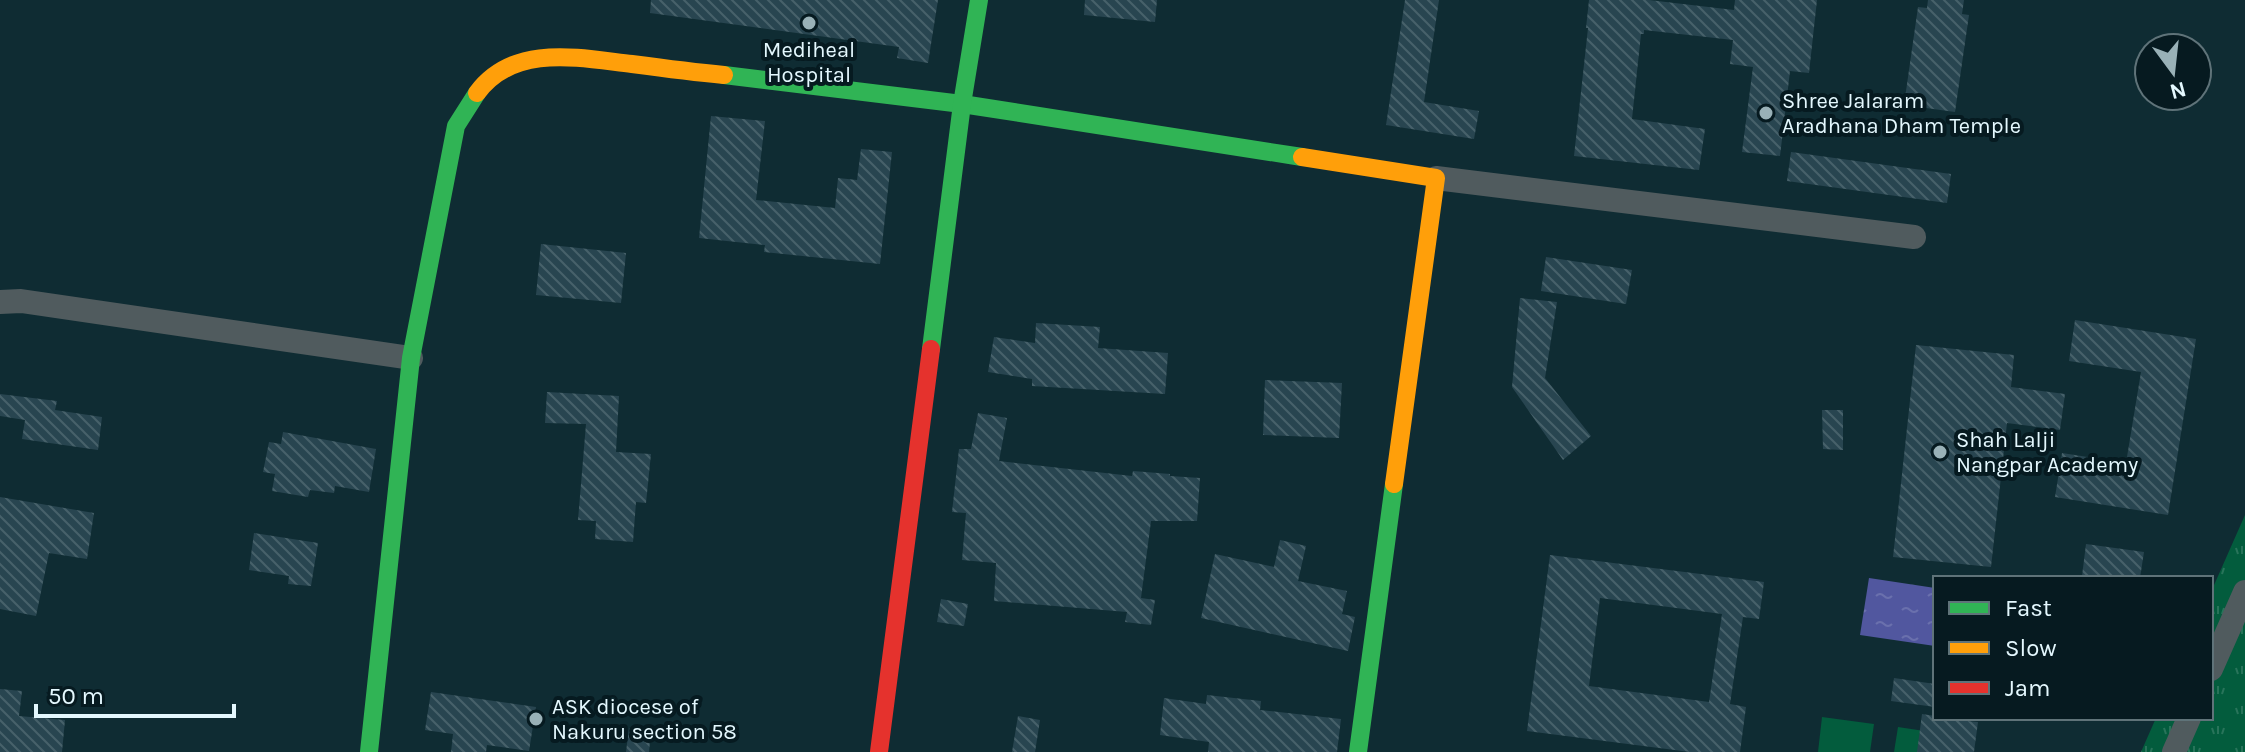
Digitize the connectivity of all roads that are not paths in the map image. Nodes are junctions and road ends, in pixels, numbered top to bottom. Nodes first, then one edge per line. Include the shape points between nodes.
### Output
1 (979, 0) edge
2 (962, 104) junction
3 (1436, 178) junction
4 (1914, 237) dead end
5 (0, 302) edge
6 (411, 358) junction
7 (2245, 592) edge
8 (2213, 664) edge
9 (2188, 720) edge
10 (369, 752) edge
11 (879, 752) edge
12 (1358, 752) edge
13 (2174, 752) edge

1 - 2 street
2 - 3 street
2 - 6 street via 561,56 498,72 456,126
2 - 11 street
3 - 4 street
3 - 12 street
5 - 6 street
6 - 10 street
7 - 8 street
9 - 13 street

